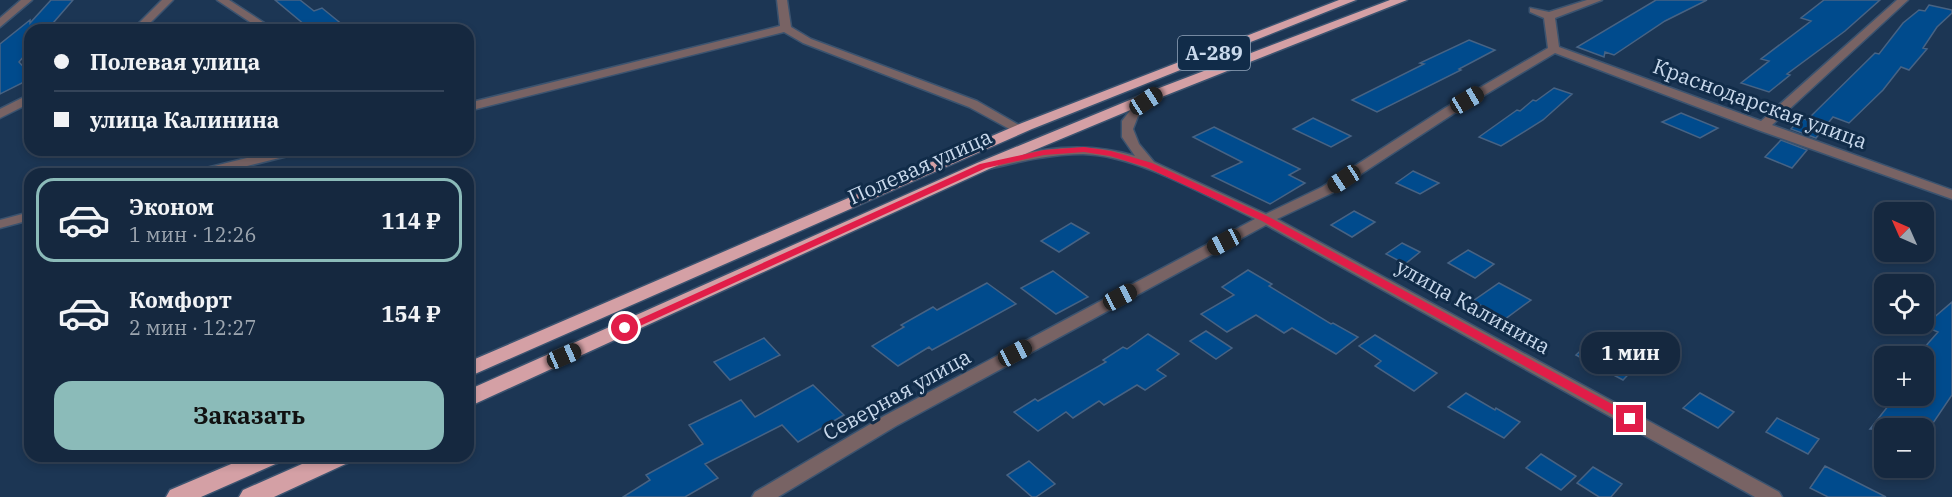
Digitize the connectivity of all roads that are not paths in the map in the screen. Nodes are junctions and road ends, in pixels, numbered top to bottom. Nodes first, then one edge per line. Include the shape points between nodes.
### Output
1 (27, 0) edge
2 (168, 0) edge
3 (222, 0) edge
4 (782, 0) edge
5 (1350, 0) edge
6 (1401, 0) edge
7 (1597, 0) edge
8 (1902, 0) edge
9 (1534, 10) dead end
10 (1549, 16) junction
11 (0, 24) edge
12 (143, 24) edge
13 (260, 24) edge
14 (786, 28) junction
15 (1554, 49) junction
16 (1159, 93) junction
17 (24, 101) edge
18 (474, 101) edge
19 (481, 103) junction
20 (474, 105) edge
21 (0, 114) edge
22 (1762, 127) junction
23 (1020, 129) junction
24 (271, 156) edge
25 (1149, 165) junction
26 (983, 166) junction
27 (223, 168) edge
28 (1952, 195) edge
29 (24, 218) edge
30 (1266, 219) junction
31 (0, 224) edge
32 (474, 367) edge
33 (474, 396) edge
34 (258, 462) edge
35 (329, 462) edge
36 (178, 497) edge
37 (251, 497) edge
38 (762, 497) edge
39 (1772, 497) edge

1 - 11 street
2 - 12 street
3 - 13 street
4 - 14 street
5 - 23 highway, Полевая улица / А-289
6 - 16 highway, Полевая улица / А-289
7 - 10 street
8 - 22 street
9 - 10 street
10 - 15 street
14 - 19 street
14 - 23 street via 807,41 973,104
15 - 22 street, Краснодарская улица
15 - 30 street, Северная улица via 1327,190
16 - 25 street, А-289 via 1134,109 1127,122 1128,135
16 - 26 highway, Полевая улица / А-289
17 - 21 street
18 - 19 street
19 - 20 street
22 - 28 street, Краснодарская улица
23 - 32 highway, Полевая улица / А-289
24 - 27 street
25 - 26 street, А-289 via 1111,153 1084,150 1044,152
25 - 30 street, улица Калинина
26 - 33 highway, Полевая улица / А-289
29 - 31 street
30 - 38 street, Северная улица via 890,421
30 - 39 street, улица Калинина
34 - 36 highway
35 - 37 highway

